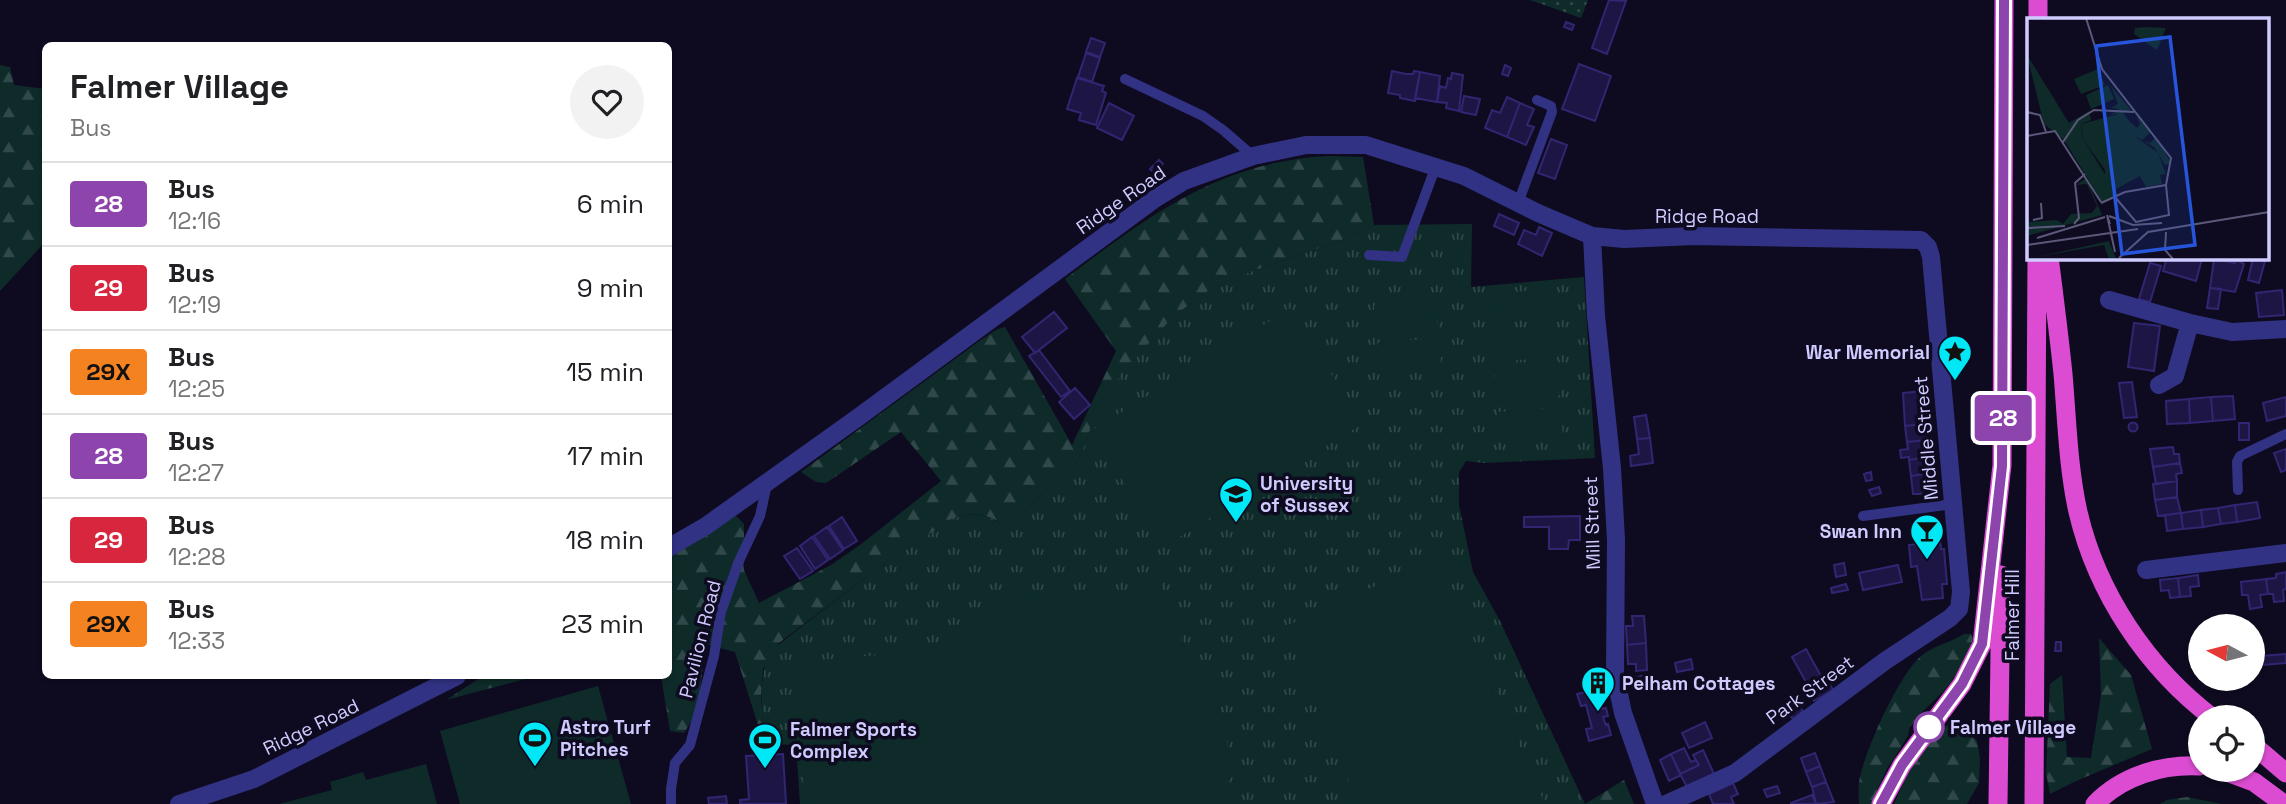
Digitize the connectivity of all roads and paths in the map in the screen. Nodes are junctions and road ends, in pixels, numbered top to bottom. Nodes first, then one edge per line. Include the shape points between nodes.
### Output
1 (2004, 0) edge
2 (2038, 0) edge
3 (2038, 18) edge
4 (1125, 79) dead end
5 (1537, 100) dead end
6 (1253, 156) junction
7 (1436, 166) junction
8 (1518, 203) junction
9 (1592, 236) junction
10 (1922, 240) joint
11 (1369, 255) dead end
12 (2037, 259) edge
13 (2049, 259) edge
14 (2109, 300) dead end
15 (2190, 323) junction
16 (2286, 328) edge
17 (2159, 385) dead end
18 (2286, 434) edge
19 (2002, 466) junction
20 (767, 482) junction
21 (2238, 490) dead end
22 (1952, 504) junction
23 (1863, 516) dead end
24 (672, 546) edge
25 (2286, 553) edge
26 (2146, 570) dead end
27 (1961, 592) joint
28 (451, 679) edge
29 (2199, 705) edge
30 (2265, 755) edge
31 (2188, 766) edge
32 (2286, 773) edge
33 (2254, 782) joint
34 (179, 804) edge
35 (671, 804) edge
36 (1655, 804) edge
37 (1666, 804) edge
38 (1881, 804) edge
39 (1998, 804) edge
40 (2034, 804) edge
41 (2095, 804) edge
42 (2264, 804) edge
43 (2284, 804) edge

1 - 19 highway
2 - 3 highway
4 - 6 lane via 1203,116
5 - 8 lane via 1551,106 1552,112
6 - 7 street, Ridge Road via 1306,145 1366,145
6 - 20 street, Ridge Road via 1184,181 1147,204
7 - 8 street, Ridge Road
7 - 11 lane via 1402,257
8 - 9 street, Ridge Road
9 - 10 street, Ridge Road
9 - 36 street, Mill Street via 1613,480 1615,675 1623,713
10 - 22 street, Middle Street via 1931,257
12 - 40 highway, Falmer Hill
13 - 29 highway via 2071,471 2078,513 2096,569 2139,643
14 - 15 street
15 - 16 street via 2232,332
15 - 17 street via 2175,376
18 - 21 lane via 2240,456
19 - 38 highway via 1982,644 1962,684 1902,765
19 - 39 highway, Falmer Hill
20 - 24 street, Ridge Road
20 - 35 lane, Pavilion Road via 760,516 721,612 690,745 675,763
22 - 23 lane
22 - 27 street, Middle Street
25 - 26 street
27 - 37 street, Park Street via 1957,613 1735,773
28 - 34 street, Ridge Road via 254,779
30 - 32 highway
31 - 41 highway via 2146,772
33 - 42 highway
33 - 43 highway

